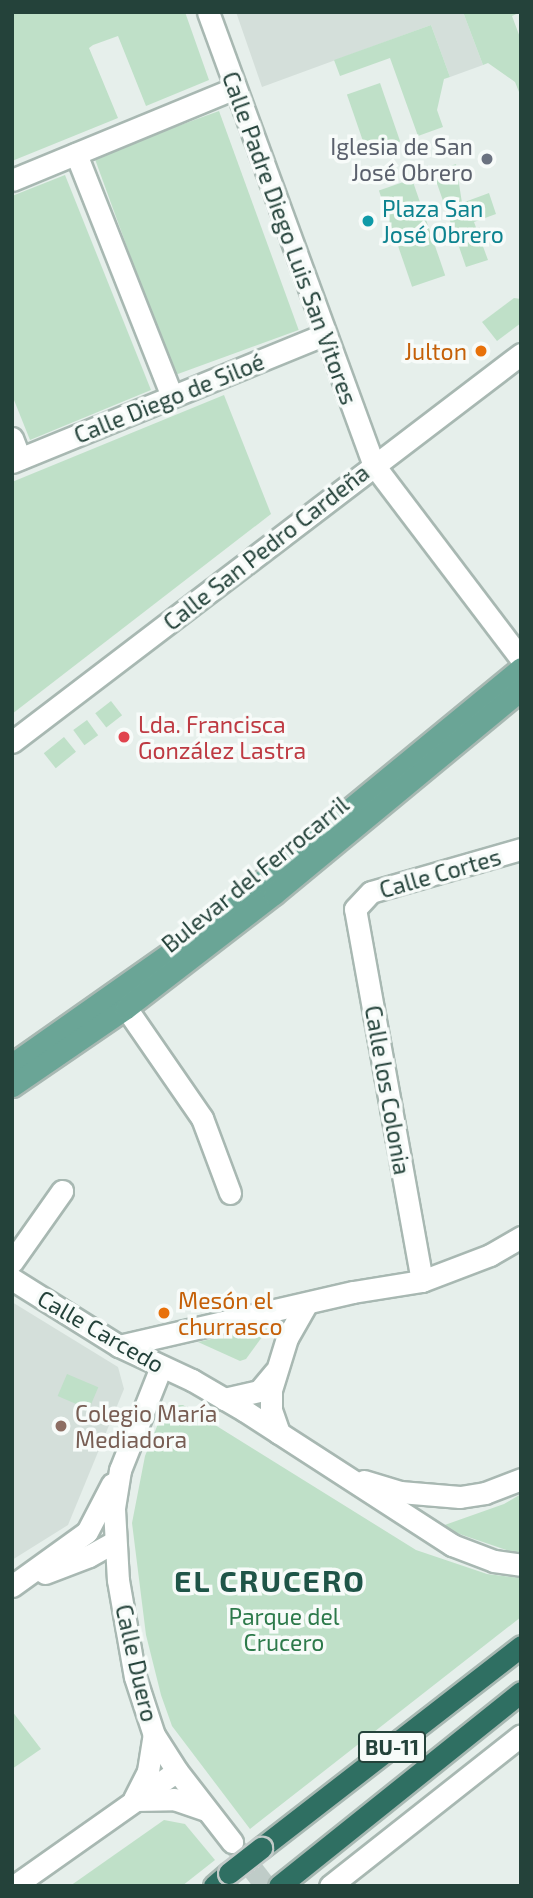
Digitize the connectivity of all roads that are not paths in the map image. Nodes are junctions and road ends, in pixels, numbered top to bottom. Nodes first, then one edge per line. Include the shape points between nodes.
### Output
1 (208, 12) edge
2 (235, 88) junction
3 (76, 154) junction
4 (12, 180) edge
5 (325, 334) junction
6 (521, 354) edge
7 (172, 396) junction
8 (12, 438) edge
9 (16, 460) edge
10 (373, 464) junction
11 (521, 659) edge
12 (521, 668) edge
13 (521, 690) edge
14 (12, 742) edge
15 (521, 849) edge
16 (361, 900) joint
17 (126, 1009) junction
18 (12, 1064) edge
19 (12, 1086) edge
20 (62, 1191) dead end
21 (230, 1193) dead end
22 (521, 1237) edge
23 (12, 1262) edge
24 (12, 1279) edge
25 (422, 1281) junction
26 (307, 1303) junction
27 (119, 1346) junction
28 (161, 1367) junction
29 (276, 1371) junction
30 (224, 1399) junction
31 (279, 1433) junction
32 (120, 1469) junction
33 (334, 1471) junction
34 (521, 1479) edge
35 (81, 1538) junction
36 (114, 1542) junction
37 (521, 1565) edge
38 (52, 1570) junction
39 (118, 1580) junction
40 (14, 1584) edge
41 (521, 1646) edge
42 (521, 1692) edge
43 (154, 1735) junction
44 (521, 1735) edge
45 (177, 1771) junction
46 (133, 1801) junction
47 (206, 1810) junction
48 (232, 1842) tunnel mouth
49 (221, 1880) edge
50 (283, 1882) edge
51 (14, 1886) edge
52 (330, 1886) edge

1 - 2 street, Calle Padre Diego Luis San Vitores
2 - 3 street
2 - 5 street, Calle Padre Diego Luis San Vitores
3 - 4 street
3 - 7 street
5 - 7 street, Calle Diego de Siloé
5 - 10 street, Calle Padre Diego Luis San Vitores
6 - 10 street, Calle San Pedro Cardeña
7 - 9 street, Calle Diego de Siloé
8 - 9 street
10 - 11 street, Calle Padre Diego Luis San Vitores
10 - 14 street, Calle San Pedro Cardeña
12 - 18 main road, Bulevar del Ferrocarril via 201,931
13 - 17 main road, Bulevar del Ferrocarril via 274,894
15 - 16 street, Calle Cortes via 371,892
16 - 25 street, Calle los Colonia via 355,909
17 - 19 main road, Bulevar del Ferrocarril
17 - 21 street via 202,1118
20 - 23 street
22 - 25 street
24 - 27 street, Calle Carcedo
25 - 26 street
26 - 27 street
26 - 29 street via 287,1338
27 - 28 street, Calle Carcedo
28 - 30 street, Calle Carcedo
28 - 32 street, Calle Duero
29 - 30 street via 259,1391
29 - 31 street via 270,1400
30 - 31 street, Calle Carcedo
31 - 33 street, Calle Carcedo
32 - 35 street
32 - 36 street, Calle Duero
33 - 34 street, Calle Carcedo via 400,1492 433,1497 485,1493
33 - 37 street, Calle Carcedo via 452,1545 494,1561
35 - 36 street via 100,1536
35 - 40 street
36 - 38 street
36 - 39 street, Calle Duero
38 - 39 street via 83,1568
38 - 40 street
39 - 43 street, Calle Duero via 135,1677
41 - 49 highway, BU-11, bridge
42 - 50 highway, BU-11
43 - 45 street, Calle Duero
43 - 46 street via 148,1771
44 - 52 street
45 - 46 street
45 - 47 street, Calle Duero
46 - 47 street via 174,1799
46 - 51 street
47 - 48 street, Calle Duero

